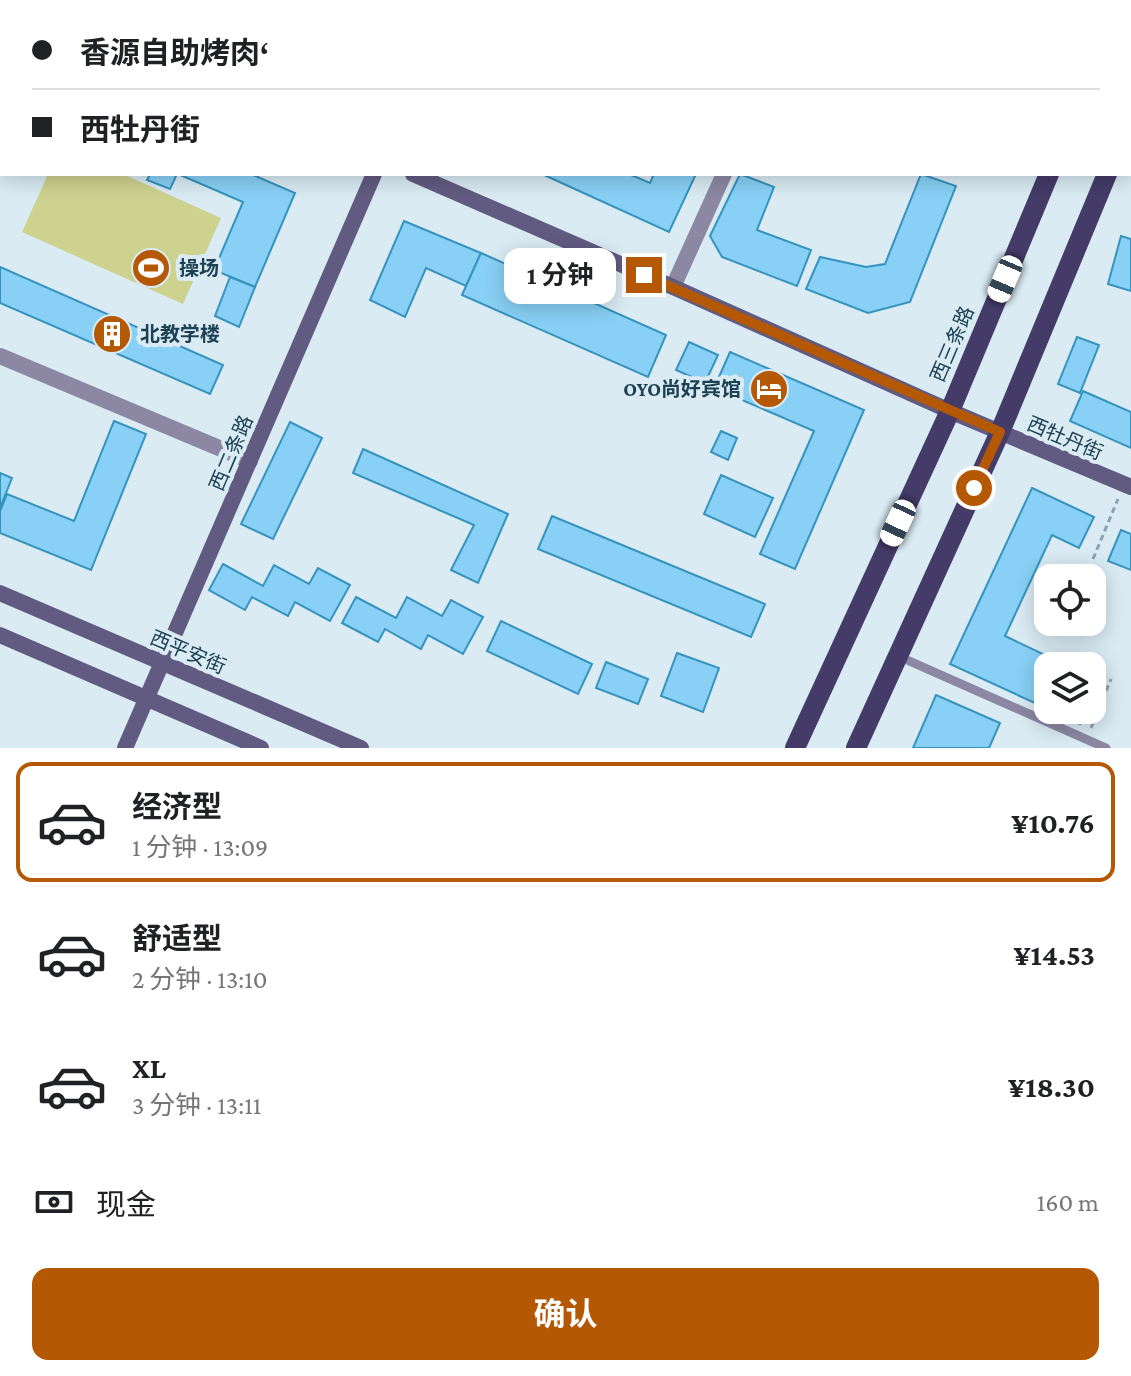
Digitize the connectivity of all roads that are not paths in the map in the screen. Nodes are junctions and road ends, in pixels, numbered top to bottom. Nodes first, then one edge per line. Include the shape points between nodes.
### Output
1 (373, 176) edge
2 (418, 176) edge
3 (723, 176) edge
4 (1048, 176) edge
5 (1106, 176) edge
6 (673, 287) junction
7 (0, 356) edge
8 (950, 411) junction
9 (1000, 432) junction
10 (250, 461) junction
11 (1128, 486) edge
12 (0, 593) edge
13 (0, 635) edge
14 (898, 656) junction
15 (162, 663) junction
16 (147, 698) junction
17 (125, 748) edge
18 (261, 748) edge
19 (361, 748) edge
20 (795, 748) edge
21 (856, 748) edge
22 (1106, 748) edge

1 - 10 main road, 西二条路
2 - 6 main road, 西牡丹街
3 - 6 street
4 - 8 main road, 西三条路
5 - 9 main road
6 - 8 main road, 西牡丹街
7 - 10 street
8 - 9 main road, 西牡丹街
8 - 20 main road, 西三条路
9 - 11 main road, 西牡丹街
9 - 14 main road
10 - 15 main road, 西二条路
12 - 15 main road, 西平安街
13 - 16 main road
14 - 21 main road
14 - 22 lane
15 - 16 main road, 西二条路
15 - 19 main road, 西平安街
16 - 17 main road, 西二条路
16 - 18 main road

